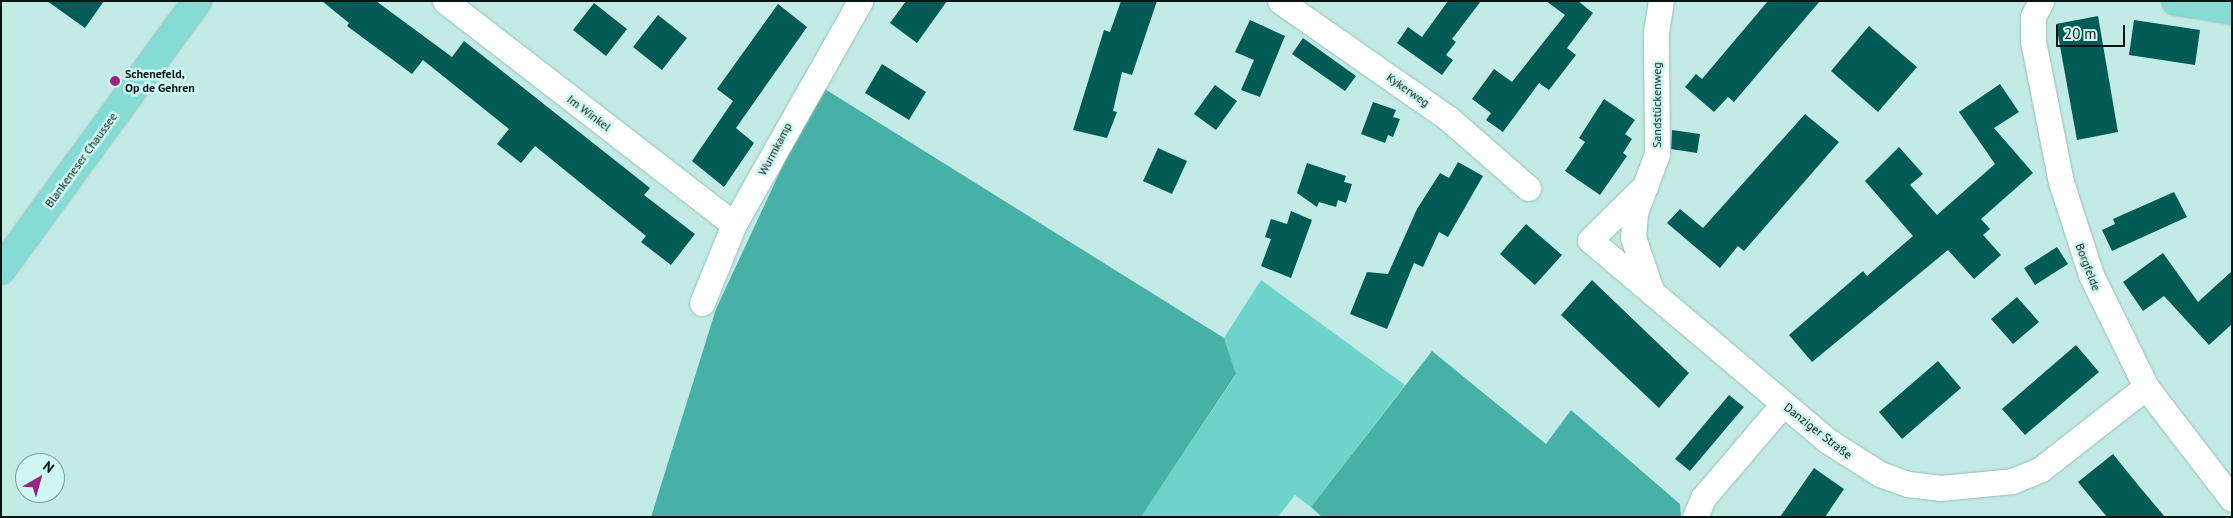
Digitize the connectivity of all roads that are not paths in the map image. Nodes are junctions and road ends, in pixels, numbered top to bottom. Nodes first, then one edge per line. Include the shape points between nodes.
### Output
1 (197, 1) edge
2 (445, 1) edge
3 (860, 1) edge
4 (1280, 1) edge
5 (1661, 1) edge
6 (2041, 1) edge
7 (2176, 1) edge
8 (2232, 10) edge
9 (1646, 185) junction
10 (1528, 188) dead end
11 (734, 224) junction
12 (1, 270) edge
13 (1652, 292) junction
14 (702, 303) dead end
15 (2146, 387) junction
16 (1783, 404) junction
17 (2232, 499) edge
18 (1695, 517) edge

1 - 12 main road, Blankeneser Chaussee
2 - 11 street, Im Winkel
3 - 11 street, Wurmkamp
4 - 10 street, Kykerweg via 1449,119
5 - 9 street, Sandstückenweg via 1656,32 1657,154
6 - 15 street, Borgfelde via 2033,17 2032,41 2061,182 2091,275
7 - 8 main road
9 - 13 street, Sandstückenweg via 1635,212 1633,237
9 - 13 street, Danziger Straße via 1590,240
11 - 14 street, Wurmkamp
13 - 16 street, Danziger Straße
15 - 16 street, Danziger Straße via 2041,469 2012,481 1974,487 1908,484 1880,474 1828,441
15 - 17 street, Borgfelde
16 - 18 street via 1703,498

